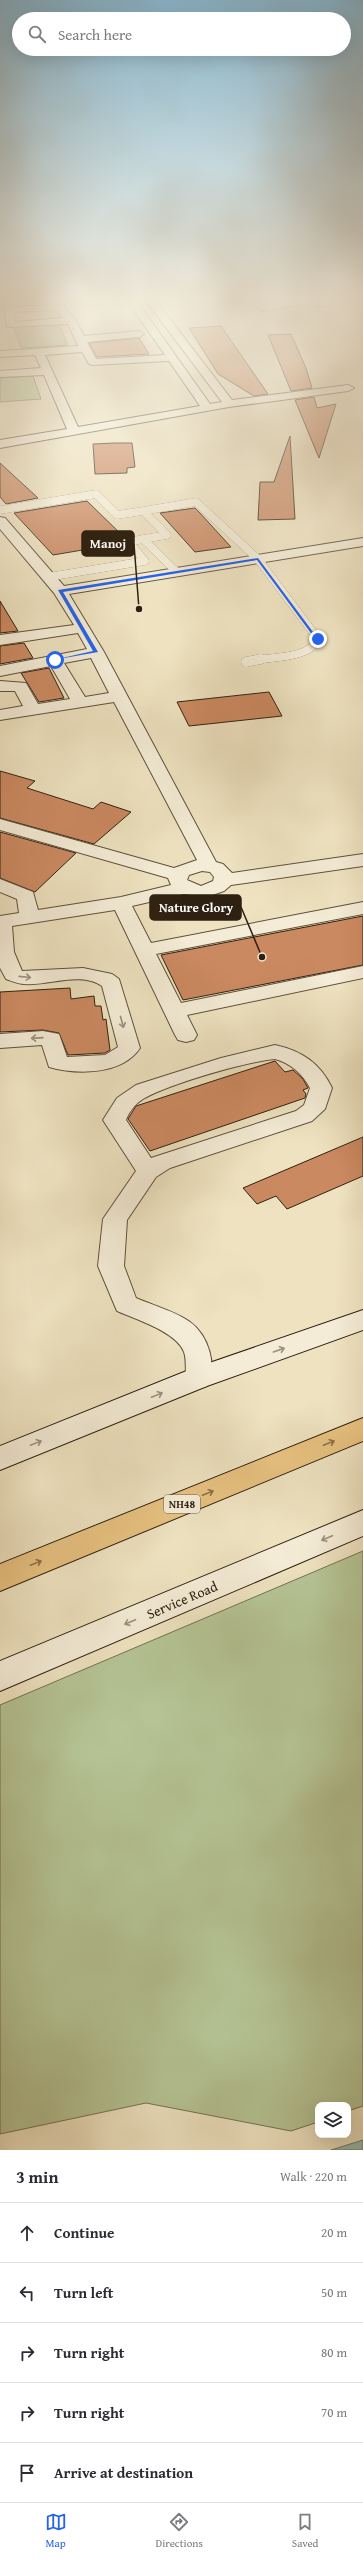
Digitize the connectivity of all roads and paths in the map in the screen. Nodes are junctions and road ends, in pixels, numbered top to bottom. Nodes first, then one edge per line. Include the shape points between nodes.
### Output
1 (60, 397) edge
2 (201, 397) edge
3 (224, 397) edge
4 (279, 397) edge
5 (229, 404) junction
6 (208, 408) junction
7 (74, 430) junction
8 (0, 444) edge
9 (0, 510) edge
10 (143, 511) junction
11 (0, 521) edge
12 (143, 539) junction
13 (363, 542) edge
14 (258, 559) junction
15 (177, 572) junction
16 (48, 577) junction
17 (60, 591) junction
18 (83, 628) junction
19 (0, 640) edge
20 (96, 652) junction
21 (55, 660) junction
22 (246, 662) dead end
23 (0, 671) edge
24 (0, 686) edge
25 (119, 696) junction
26 (80, 702) junction
27 (33, 710) junction
28 (0, 715) edge
29 (0, 824) edge
30 (363, 860) edge
31 (209, 866) junction
32 (224, 880) junction
33 (181, 882) junction
34 (0, 885) edge
35 (121, 903) junction
36 (363, 908) edge
37 (30, 918) junction
38 (1, 922) edge
39 (144, 950) junction
40 (363, 972) edge
41 (174, 1011) junction
42 (186, 1035) dead end
43 (0, 1041) edge
44 (148, 1171) junction
45 (363, 1320) edge
46 (198, 1378) junction
47 (363, 1429) edge
48 (0, 1458) edge
49 (363, 1523) edge
50 (0, 1578) edge
51 (0, 1676) edge

1 - 7 street
2 - 6 street
3 - 5 street
4 - 5 street
5 - 6 street
6 - 7 street
7 - 8 street
9 - 10 lane via 96,494 117,515
10 - 12 lane via 167,535
10 - 14 lane via 196,502
11 - 16 street
12 - 15 lane
12 - 16 lane via 129,542 145,561
13 - 14 street
14 - 15 street
14 - 22 lane via 318,639 315,646 307,651
15 - 17 street
16 - 17 street
17 - 18 street
18 - 19 street
18 - 20 street
20 - 21 street
20 - 25 street
21 - 23 street
21 - 26 street
24 - 27 street via 20,686
25 - 26 street
25 - 31 street
26 - 27 street
27 - 28 street
29 - 33 street
30 - 32 street
31 - 32 street via 221,872
31 - 33 street via 194,866 181,871
32 - 33 street via 218,887 205,892
33 - 35 street
34 - 37 street via 26,896
35 - 37 street
35 - 39 street
36 - 39 street
37 - 38 street
38 -> 43 street via 4,952 14,975 24,978 91,974 105,977 112,984 129,1048 124,1057 114,1061 64,1064 57,1062 51,1040 43,1038
39 - 41 street
40 - 41 street
41 - 42 street
44 - 44 street via 162,1162 304,1116 314,1109 321,1088 316,1075 292,1056 273,1051 223,1064 136,1094 121,1106 114,1120
44 - 46 street via 116,1219 111,1266 126,1304 181,1329 197,1350
46 -> 45 street
48 -> 46 street
50 -> 47 highway, NH48
49 -> 51 street, Service Road

